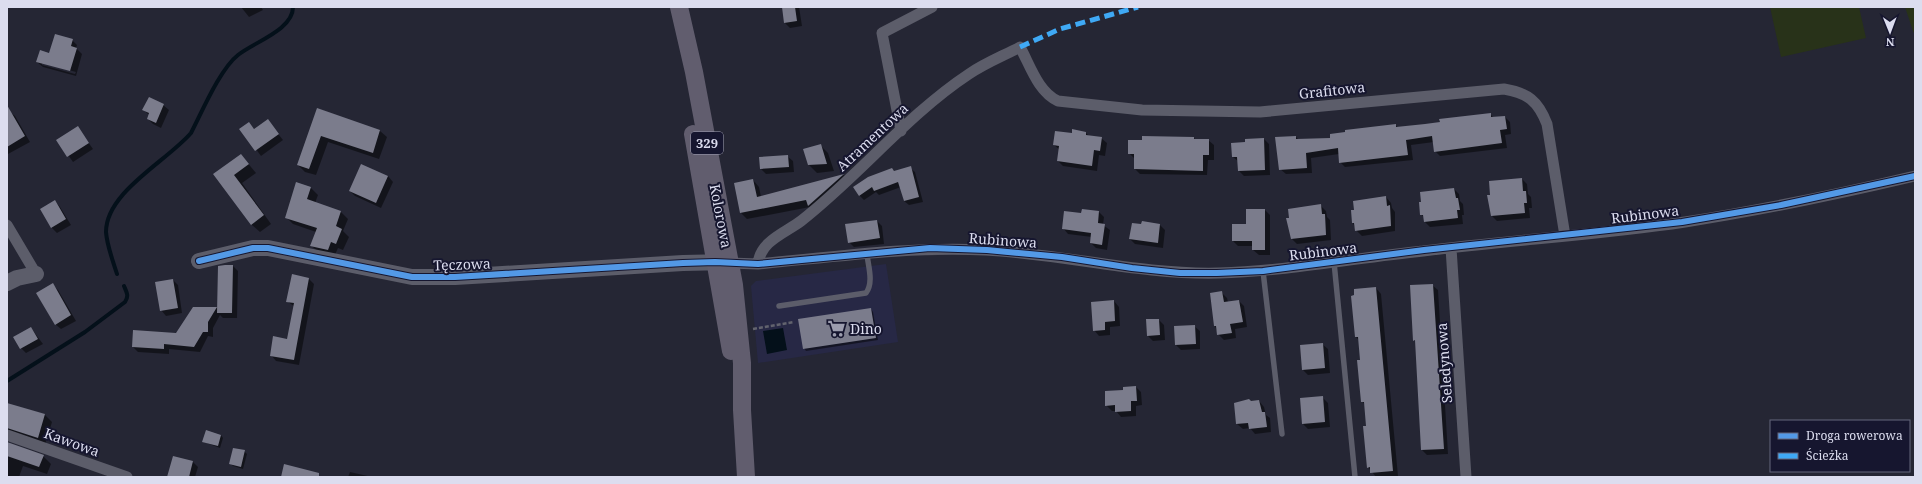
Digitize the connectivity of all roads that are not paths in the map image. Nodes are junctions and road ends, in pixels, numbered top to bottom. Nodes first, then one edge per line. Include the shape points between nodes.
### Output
1 (932, 7) edge
2 (680, 15) edge
3 (1020, 47) joint
4 (901, 131) junction
5 (1915, 176) edge
6 (7, 225) edge
7 (1565, 236) junction
8 (1451, 248) junction
9 (867, 254) junction
10 (199, 261) dead end
11 (722, 262) junction
12 (1334, 262) junction
13 (758, 264) junction
14 (1263, 271) junction
15 (36, 274) joint
16 (7, 283) edge
17 (778, 306) dead end
18 (1282, 434) dead end
19 (7, 435) edge
20 (127, 477) edge
21 (746, 477) edge
22 (1355, 477) edge
23 (1466, 477) edge

1 - 4 street via 882,33
2 - 11 main road, Kolorowa / 329 via 694,72
3 - 4 street, Atramentowa via 969,74
3 - 7 street, Grafitowa via 1049,97 1090,106 1142,110 1260,112 1504,89 1520,92 1533,100 1547,124
4 - 13 street, Atramentowa via 801,221 763,248
5 - 7 street, Rubinowa via 1781,205 1682,222
6 - 15 street
7 - 8 street, Rubinowa
8 - 12 street, Rubinowa
8 - 23 street, Seledynowa
9 - 13 street, Rubinowa
9 - 14 street, Rubinowa via 930,248 987,250 1180,273
9 - 17 lane via 870,288 866,292
10 - 11 street, Tęczowa via 253,248 268,248 412,277 455,277
11 - 13 street, Rubinowa
11 - 21 main road, Kolorowa / 329 via 740,330
12 - 14 street, Rubinowa
12 - 22 lane
14 - 18 lane
15 - 16 street
19 - 20 street, Kawowa

